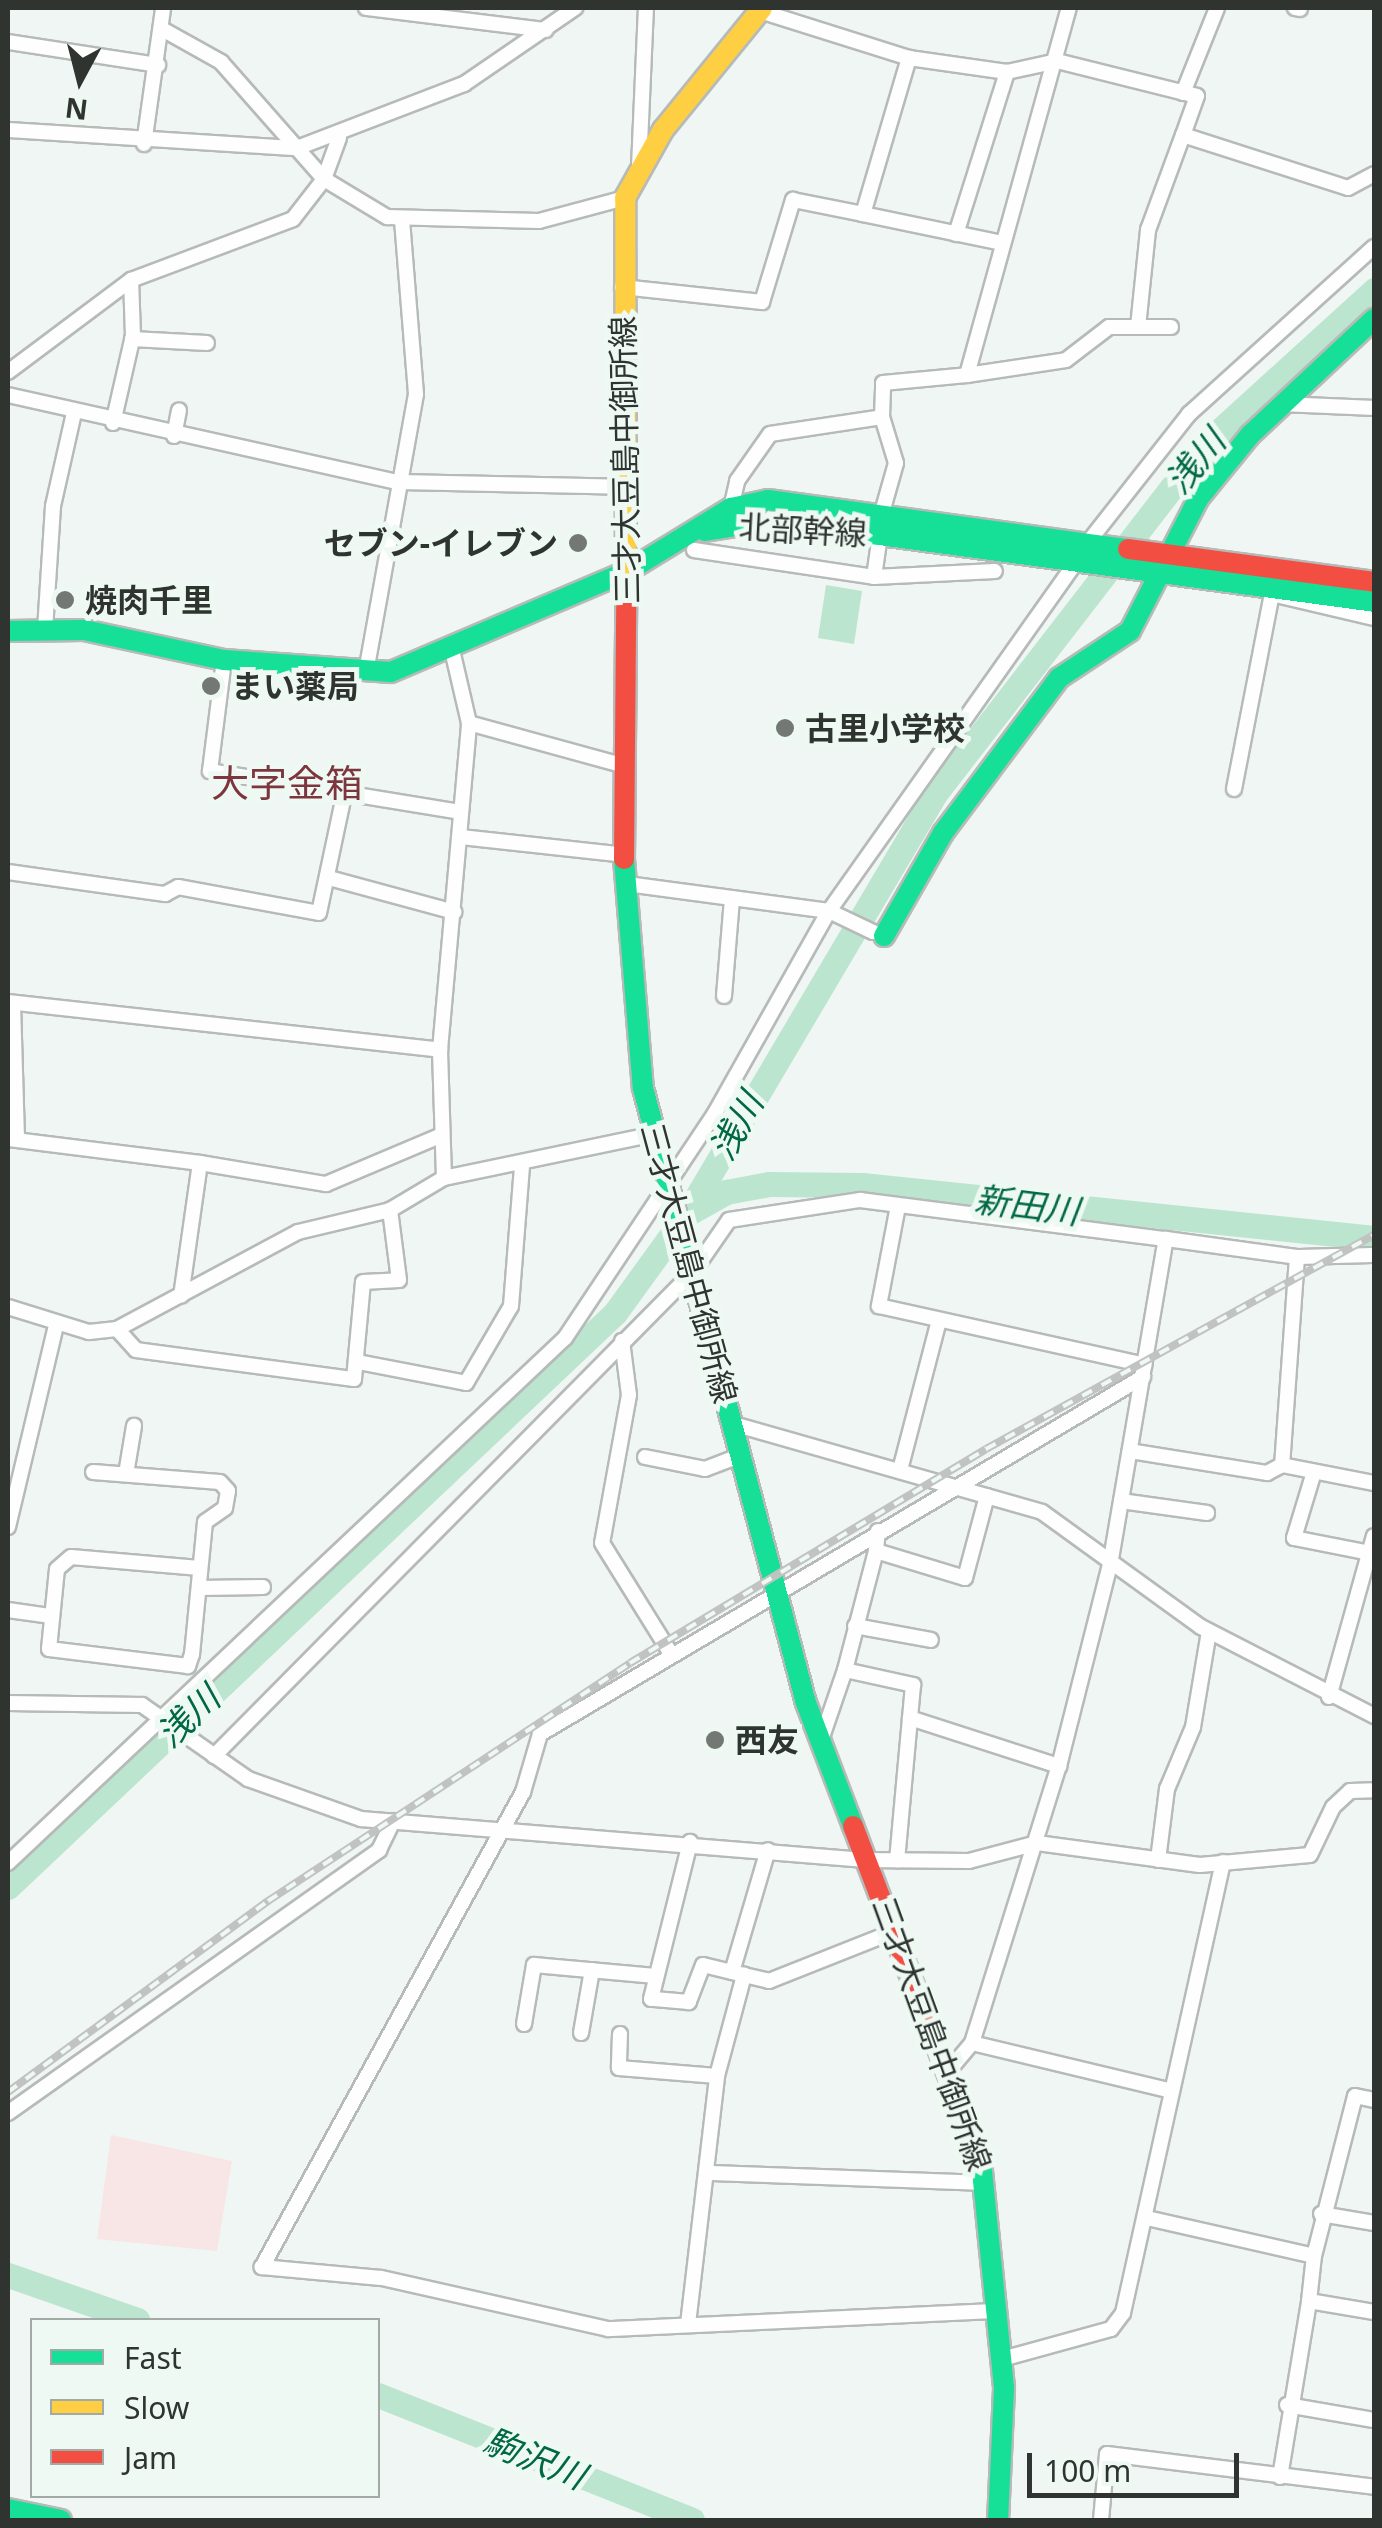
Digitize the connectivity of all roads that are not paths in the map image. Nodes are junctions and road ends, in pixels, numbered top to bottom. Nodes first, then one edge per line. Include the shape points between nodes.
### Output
1 (163, 8) edge
2 (366, 8) edge
3 (575, 8) edge
4 (646, 8) edge
5 (1069, 8) edge
6 (1217, 8) edge
7 (761, 9) edge
8 (162, 30) junction
9 (546, 30) junction
10 (8, 42) edge
11 (909, 58) junction
12 (1057, 60) junction
13 (158, 65) junction
14 (1007, 72) junction
15 (1183, 92) junction
16 (8, 130) edge
17 (1183, 135) junction
18 (339, 138) junction
19 (144, 144) junction
20 (297, 148) junction
21 (639, 168) junction
22 (1374, 174) edge
23 (324, 179) junction
24 (625, 198) junction
25 (863, 214) junction
26 (402, 219) junction
27 (956, 234) junction
28 (1002, 244) junction
29 (1374, 247) edge
30 (131, 280) junction
31 (622, 286) junction
32 (1374, 319) edge
33 (1138, 327) junction
34 (1171, 327) dead end
35 (132, 339) junction
36 (206, 343) dead end
37 (8, 372) edge
38 (967, 376) junction
39 (8, 395) edge
40 (1282, 404) junction
41 (1374, 408) edge
42 (179, 410) dead end
43 (74, 413) junction
44 (882, 417) junction
45 (113, 424) junction
46 (174, 436) junction
47 (396, 482) junction
48 (627, 487) junction
49 (731, 508) junction
50 (880, 525) junction
51 (671, 545) junction
52 (694, 550) dead end
53 (1087, 554) junction
54 (1157, 563) junction
55 (628, 571) junction
56 (994, 571) dead end
57 (874, 576) junction
58 (1374, 582) edge
59 (1374, 602) edge
60 (1374, 618) edge
61 (45, 630) junction
62 (8, 631) edge
63 (452, 650) junction
64 (224, 660) junction
65 (366, 672) junction
66 (469, 723) junction
67 (618, 764) junction
68 (1234, 790) dead end
69 (344, 795) junction
70 (461, 812) junction
71 (461, 837) junction
72 (626, 855) junction
73 (8, 872) edge
74 (328, 878) junction
75 (626, 884) junction
76 (732, 898) junction
77 (454, 912) junction
78 (833, 914) junction
79 (878, 934) joint
80 (724, 996) dead end
81 (10, 1003) edge
82 (440, 1050) junction
83 (655, 1134) junction
84 (442, 1135) junction
85 (12, 1139) edge
86 (200, 1163) junction
87 (522, 1167) junction
88 (444, 1178) junction
89 (670, 1184) junction
90 (898, 1206) junction
91 (390, 1210) junction
92 (1166, 1239) junction
93 (1374, 1255) edge
94 (1297, 1257) junction
95 (693, 1272) junction
96 (181, 1296) junction
97 (8, 1307) edge
98 (56, 1324) junction
99 (938, 1324) junction
100 (117, 1329) junction
101 (622, 1341) junction
102 (358, 1362) junction
103 (1144, 1371) junction
104 (730, 1422) junction
105 (134, 1426) dead end
106 (1130, 1451) junction
107 (645, 1456) dead end
108 (739, 1456) junction
109 (1282, 1465) junction
110 (900, 1470) junction
111 (93, 1472) dead end
112 (1314, 1472) junction
113 (126, 1474) junction
114 (1374, 1483) edge
115 (954, 1487) junction
116 (988, 1496) junction
117 (1121, 1501) junction
118 (1208, 1512) dead end
119 (8, 1526) edge
120 (878, 1531) junction
121 (1374, 1536) edge
122 (876, 1551) junction
123 (1370, 1560) edge
124 (1110, 1565) junction
125 (200, 1568) junction
126 (263, 1587) dead end
127 (200, 1588) junction
128 (774, 1591) junction
129 (8, 1610) edge
130 (50, 1616) junction
131 (855, 1626) junction
132 (1209, 1631) junction
133 (931, 1640) dead end
134 (670, 1654) junction
135 (845, 1670) junction
136 (1329, 1697) junction
137 (8, 1703) edge
138 (162, 1716) junction
139 (1374, 1716) edge
140 (910, 1718) junction
141 (820, 1744) junction
142 (212, 1755) junction
143 (1059, 1766) junction
144 (1374, 1790) edge
145 (393, 1821) junction
146 (504, 1828) junction
147 (690, 1842) junction
148 (1037, 1843) junction
149 (768, 1850) junction
150 (866, 1860) junction
151 (897, 1860) junction
152 (1158, 1860) junction
153 (1223, 1862) junction
154 (8, 1863) edge
155 (898, 1930) junction
156 (592, 1970) junction
157 (738, 1974) junction
158 (656, 1976) junction
159 (524, 2024) dead end
160 (581, 2033) dead end
161 (620, 2034) dead end
162 (972, 2044) junction
163 (951, 2068) junction
164 (716, 2076) junction
165 (1168, 2090) junction
166 (1374, 2100) edge
167 (8, 2113) edge
168 (712, 2173) junction
169 (986, 2183) junction
170 (1322, 2214) junction
171 (1147, 2218) junction
172 (1374, 2224) edge
173 (1314, 2256) junction
174 (1308, 2301) junction
175 (992, 2311) junction
176 (1374, 2312) edge
177 (688, 2324) junction
178 (1002, 2360) junction
179 (1287, 2406) junction
180 (1374, 2420) edge
181 (1280, 2477) junction
182 (1374, 2487) edge
183 (8, 2509) edge
184 (62, 2520) edge
185 (998, 2520) edge
186 (1101, 2520) edge

1 - 8 street
2 - 9 street
3 - 9 street
4 - 21 street
5 - 12 street
6 - 15 street
7 - 11 street
7 - 21 street, 三才大豆島中御所線
8 - 13 street
8 - 20 street via 221,62
9 - 18 street via 464,84
10 - 13 street
11 - 14 street
11 - 25 street
12 - 14 street
12 - 15 street
12 - 28 street
13 - 19 street
14 - 27 street
15 - 17 street via 1198,96
16 - 19 street
17 - 22 street via 1348,188
17 - 33 street via 1148,230
18 - 20 street
18 - 23 street
19 - 20 street
20 - 23 street
21 - 24 street, 三才大豆島中御所線
23 - 26 street
23 - 30 street via 283,225
24 - 26 street via 538,221
24 - 31 street, 三才大豆島中御所線
25 - 27 street
25 - 31 street via 793,200 762,302
26 - 47 street via 416,377
27 - 28 street
28 - 38 street
29 - 53 street via 1202,402
30 - 35 street
30 - 37 street
31 - 48 street, 三才大豆島中御所線
32 - 40 street
33 - 34 street
33 - 38 street via 1109,327 1066,360
35 - 36 street
35 - 45 street
38 - 44 street via 883,383
39 - 43 street
40 - 41 street
40 - 54 street via 1198,499
42 - 46 street
43 - 45 street
43 - 61 street via 53,506
44 - 49 street via 770,434 737,481
44 - 50 street via 896,463
45 - 46 street
46 - 47 street
47 - 48 street
47 - 65 street
48 - 55 street, 三才大豆島中御所線
49 - 50 street, 北部幹線 via 786,500
49 - 51 street, 北部幹線
50 - 51 street, 北部幹線 via 742,522
50 - 53 street, 北部幹線
50 - 57 street
51 - 55 street
52 - 57 street
53 - 54 street, 北部幹線
53 - 78 street
54 - 58 street
54 - 59 street
54 - 79 street via 1130,631 1059,678 986,771
55 - 63 street
55 - 67 street, 三才大豆島中御所線
56 - 57 street
60 - 68 street via 1272,594
61 - 62 street
61 - 64 street
63 - 65 street
63 - 66 street
64 - 65 street
64 - 69 street via 210,771
66 - 67 street
66 - 70 street
67 - 72 street, 三才大豆島中御所線
69 - 70 street
69 - 74 street
70 - 71 street
71 - 72 street
71 - 77 street
72 - 75 street, 三才大豆島中御所線
73 - 74 street via 165,894 178,887 320,913
74 - 77 street
75 - 76 street
75 - 83 street, 三才大豆島中御所線 via 634,1013
76 - 78 street
76 - 80 street via 719,970
77 - 82 street
78 - 79 street
78 - 89 street
81 - 82 street
81 - 85 street
82 - 84 street
83 - 87 street
83 - 89 street, 三才大豆島中御所線
84 - 86 street via 326,1184
84 - 88 street
85 - 86 street
86 - 96 street
87 - 88 street
87 - 102 street via 510,1306 466,1383
88 - 91 street
89 - 95 street, 三才大豆島中御所線
89 - 138 street via 564,1338
90 - 92 street
90 - 95 street via 832,1201 729,1220
90 - 99 street via 879,1306
91 - 96 street via 298,1232
91 - 102 street via 399,1280 364,1282
92 - 94 street
92 - 103 street
93 - 94 street
94 - 109 street
95 - 101 street
95 - 104 street, 三才大豆島中御所線
96 - 100 street
97 - 98 street
98 - 100 street
98 - 119 street
99 - 103 street
99 - 110 street
100 - 102 street via 136,1350 354,1379
101 - 134 street via 629,1395 602,1543
101 - 142 street
103 - 106 street
103 - 115 street
104 - 108 street, 三才大豆島中御所線
104 - 110 street
105 - 113 street
106 - 109 street via 1267,1473
106 - 117 street
107 - 108 street via 705,1469
108 - 128 street, 三才大豆島中御所線
109 - 112 street
110 - 115 street
111 - 113 street
112 - 114 street
112 - 123 street via 1294,1538
113 - 125 street via 220,1482 228,1491 225,1508 205,1522
115 - 116 street
115 - 120 street
116 - 122 street via 965,1578
116 - 124 street via 1042,1512
117 - 118 street
117 - 124 street
120 - 122 street
120 - 128 street
121 - 123 street
122 - 131 street
123 - 136 street
124 - 132 street
124 - 143 street
125 - 127 street
125 - 130 street via 71,1557 58,1569
126 - 127 street
127 - 130 street via 188,1666 58,1653 48,1649
128 - 134 street
128 - 141 street, 三才大豆島中御所線
129 - 130 street
131 - 133 street
131 - 135 street
132 - 136 street
132 - 152 street
134 - 146 street via 540,1734
135 - 140 street via 914,1685
135 - 141 street
136 - 139 street
137 - 138 street via 47,1709 90,1700
138 - 142 street
138 - 154 street
140 - 143 street
140 - 151 street
141 - 150 street, 三才大豆島中御所線
142 - 145 street via 305,1799
143 - 148 street
144 - 153 street via 1350,1791 1334,1807 1310,1855
145 - 146 street
145 - 167 street via 378,1850
146 - 147 street
146 - 177 street via 262,2267 381,2278 608,2329
147 - 149 street
147 - 158 street
148 - 151 street via 969,1861
148 - 152 street
148 - 162 street
149 - 150 street
149 - 157 street
150 - 151 street
150 - 155 street, 三才大豆島中御所線
152 - 153 street
153 - 165 street
155 - 157 street via 769,1982
155 - 163 street, 三才大豆島中御所線
156 - 158 street
156 - 159 street via 534,1965
156 - 160 street
157 - 158 street via 703,1965 690,2002 650,1999
157 - 164 street
161 - 164 street via 620,2068
162 - 163 street
162 - 165 street
163 - 169 street, 三才大豆島中御所線
164 - 168 street
165 - 171 street
166 - 170 street via 1356,2096
168 - 169 street
168 - 177 street
169 - 175 street, 三才大豆島中御所線
170 - 172 street
170 - 173 street
171 - 173 street
171 - 178 street via 1111,2329
173 - 174 street
174 - 176 street
174 - 179 street
175 - 177 street via 878,2323
175 - 178 street, 三才大豆島中御所線
178 - 185 street, 三才大豆島中御所線
179 - 180 street
179 - 181 street
181 - 182 street
181 - 186 street via 1107,2454
183 - 184 street

